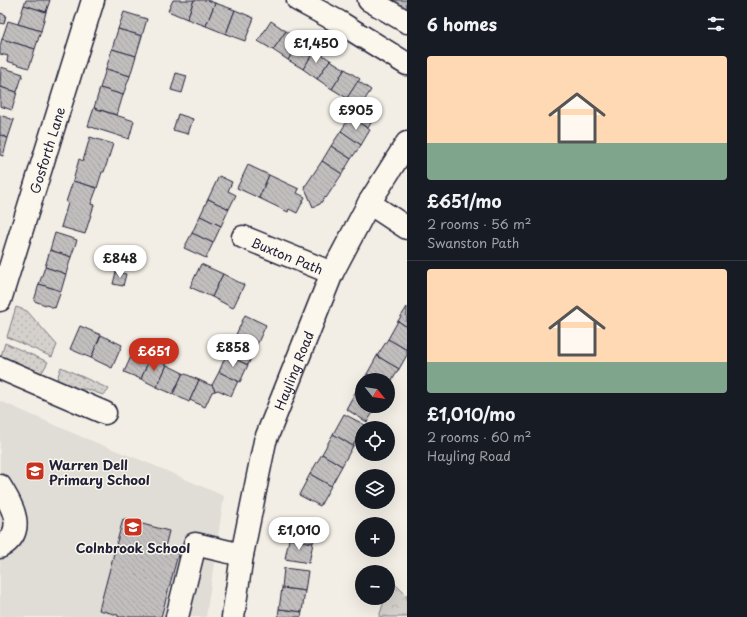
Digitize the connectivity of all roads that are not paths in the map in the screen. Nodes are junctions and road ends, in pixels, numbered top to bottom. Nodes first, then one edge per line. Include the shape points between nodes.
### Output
1 (93, 0) edge
2 (298, 0) edge
3 (369, 0) edge
4 (407, 22) edge
5 (407, 64) edge
6 (407, 143) edge
7 (369, 203) junction
8 (407, 228) edge
9 (243, 237) dead end
10 (332, 273) junction
11 (0, 300) edge
12 (0, 368) edge
13 (105, 413) dead end
14 (0, 486) edge
15 (0, 547) edge
16 (242, 555) junction
17 (177, 617) edge
18 (233, 617) edge

1 - 11 street, Gosforth Lane
2 - 5 street
3 - 4 street
6 - 7 street, Hayling Road
7 - 8 street
7 - 10 street, Hayling Road
9 - 10 street, Buxton Path
10 - 16 street, Hayling Road via 265,440
12 - 13 street
14 - 15 street via 16,521 10,538
16 - 17 street via 195,544
16 - 18 street, Hayling Road

